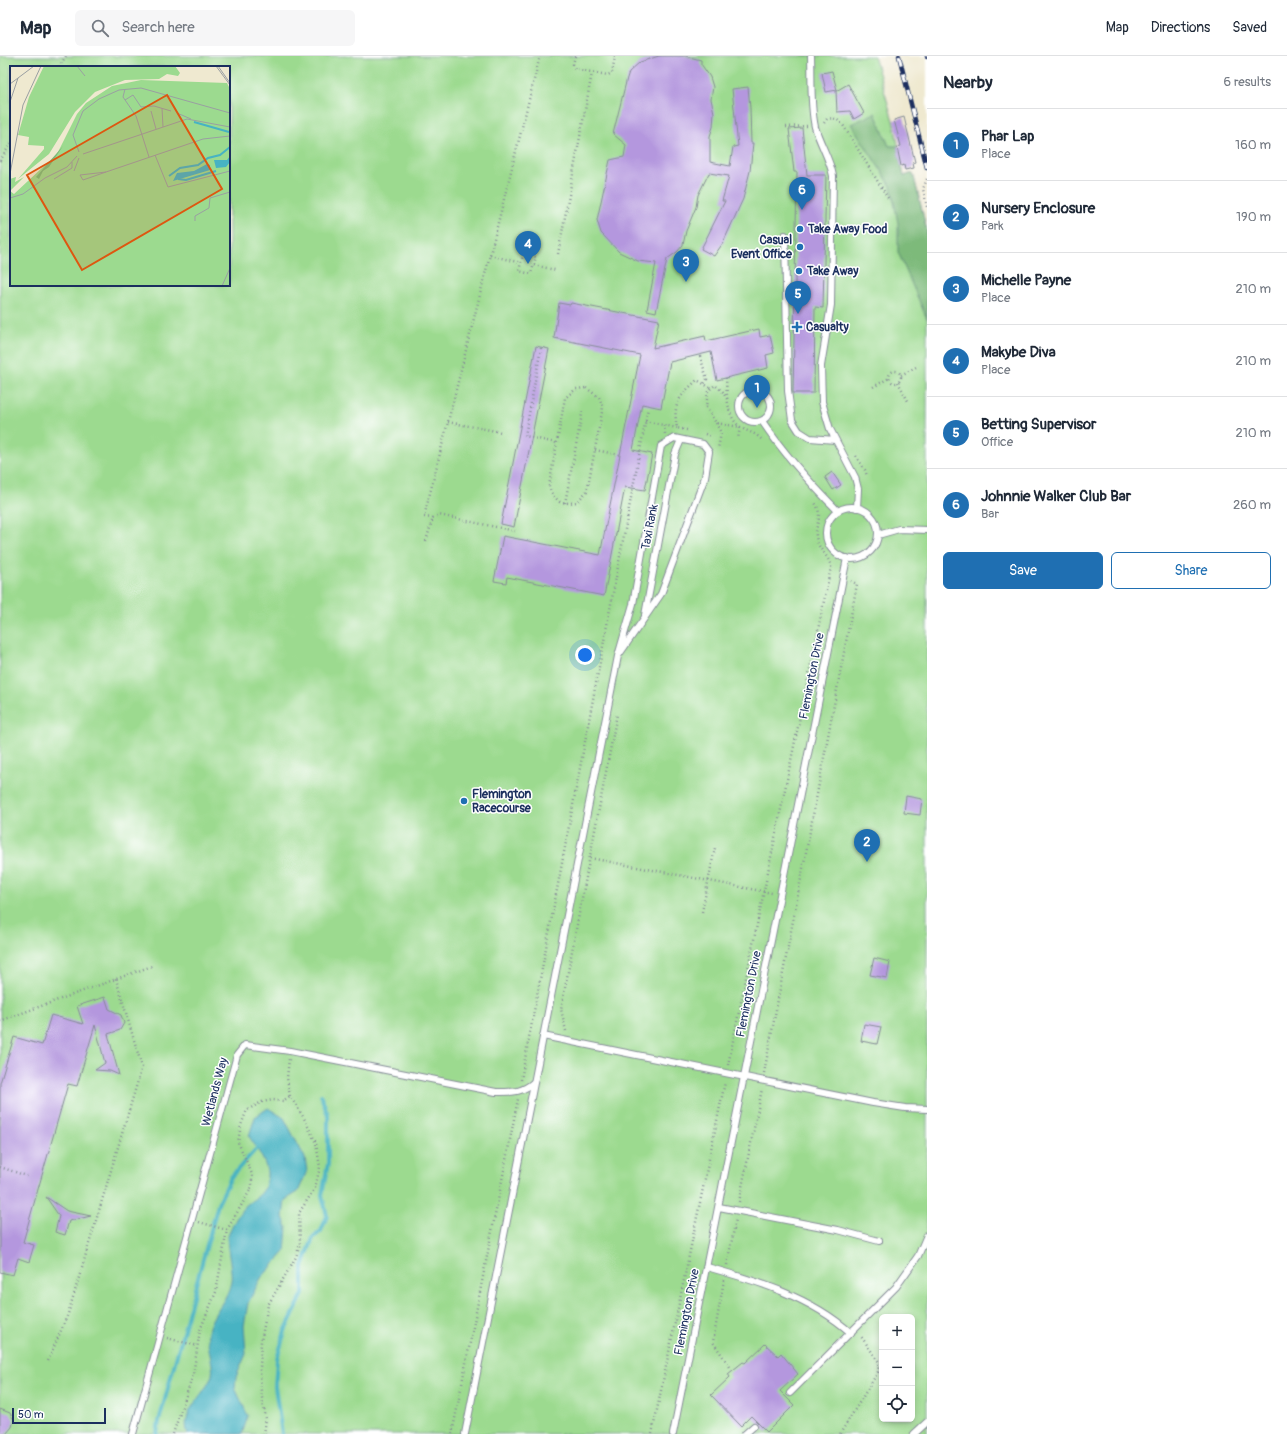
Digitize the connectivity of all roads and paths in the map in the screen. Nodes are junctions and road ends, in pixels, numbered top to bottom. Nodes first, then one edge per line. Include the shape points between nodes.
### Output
1 (66, 56) edge
2 (540, 56) edge
3 (575, 56) edge
4 (615, 56) edge
5 (811, 56) edge
6 (60, 66) edge
7 (592, 73) junction
8 (815, 125) junction
9 (786, 127) dead end
10 (10, 146) edge
11 (0, 161) edge
12 (927, 179) edge
13 (888, 198) dead end
14 (927, 207) edge
15 (785, 235) dead end
16 (558, 254) dead end
17 (490, 255) junction
18 (521, 263) junction
19 (534, 265) junction
20 (555, 270) dead end
21 (541, 348) dead end
22 (700, 356) dead end
23 (918, 366) dead end
24 (900, 375) junction
25 (726, 378) dead end
26 (890, 378) junction
27 (898, 382) junction
28 (704, 384) junction
29 (873, 387) dead end
30 (711, 388) junction
31 (728, 400) junction
32 (908, 401) dead end
33 (648, 408) dead end
34 (583, 409) dead end
35 (762, 421) junction
36 (448, 422) junction
37 (645, 422) junction
38 (716, 423) junction
39 (740, 427) junction
40 (677, 428) junction
41 (691, 431) dead end
42 (501, 432) dead end
43 (704, 434) dead end
44 (711, 436) dead end
45 (738, 439) dead end
46 (681, 440) junction
47 (835, 440) junction
48 (556, 442) junction
49 (766, 444) dead end
50 (595, 450) junction
51 (717, 454) dead end
52 (620, 455) dead end
53 (817, 490) junction
54 (565, 503) junction
55 (857, 508) junction
56 (838, 511) junction
57 (433, 518) junction
58 (927, 530) edge
59 (515, 531) dead end
60 (878, 535) junction
61 (426, 541) dead end
62 (847, 558) junction
63 (829, 576) junction
64 (843, 579) junction
65 (644, 619) junction
66 (618, 656) junction
67 (618, 711) dead end
68 (714, 848) dead end
69 (590, 858) junction
70 (708, 881) junction
71 (764, 892) junction
72 (780, 894) junction
73 (702, 912) dead end
74 (152, 966) dead end
75 (116, 979) junction
76 (0, 1020) edge
77 (543, 1036) junction
78 (565, 1040) junction
79 (290, 1052) junction
80 (727, 1073) junction
81 (744, 1076) junction
82 (763, 1080) junction
83 (534, 1081) junction
84 (519, 1091) junction
85 (290, 1096) junction
86 (927, 1109) edge
87 (0, 1167) edge
88 (27, 1176) dead end
89 (719, 1207) junction
90 (738, 1210) junction
91 (192, 1220) junction
92 (227, 1230) junction
93 (927, 1235) edge
94 (878, 1241) dead end
95 (707, 1267) junction
96 (725, 1272) junction
97 (853, 1330) junction
98 (160, 1336) junction
99 (198, 1346) junction
100 (48, 1361) dead end
101 (730, 1367) dead end
102 (790, 1393) dead end
103 (927, 1422) edge
104 (754, 1426) dead end
105 (133, 1434) edge
106 (174, 1434) edge
107 (264, 1434) edge
108 (452, 1434) edge
109 (465, 1434) edge
110 (652, 1434) edge
111 (673, 1434) edge
112 (745, 1434) edge
113 (840, 1434) edge
114 (914, 1434) edge

1 - 6 path
2 - 17 path
3 - 7 path via 575,69
4 - 7 path via 612,73
5 - 8 lane
7 - 16 path
8 - 9 path
8 - 13 path via 823,124 827,118 837,119
8 - 47 lane via 833,176 831,305 821,366 821,387 825,416
10 - 11 path
12 - 14 path via 923,189
15 - 47 lane via 788,390 792,420 799,431 810,438
17 - 18 path
17 - 36 path
18 - 19 path via 519,271 531,274
18 - 19 path via 523,254 536,257
19 - 20 path
21 - 48 path via 525,436
22 - 28 path via 707,379
23 - 24 path
24 - 26 path via 896,371 892,372
24 - 27 path
25 - 31 path
26 - 27 path via 893,382
26 - 29 path
27 - 32 path
28 - 30 path
28 - 40 path via 697,380 683,393 674,412
30 - 31 path via 715,386
30 - 38 path via 708,391 706,407
31 - 39 path via 733,419
33 - 37 path
34 - 54 path
35 - 35 lane via 751,422 739,411 740,400 747,391 763,391 770,399 770,414
35 - 53 lane via 776,442
36 - 42 path
36 - 57 path via 424,517
37 - 40 path
37 - 84 path
38 - 39 path
38 - 51 path via 721,433
39 - 45 path
39 - 49 path via 756,433
40 - 41 path
43 - 44 path
46 - 65 lane, Taxi Rank via 675,454
46 - 65 lane via 703,444 709,452 705,477 661,594
46 - 66 lane via 674,438 661,446 633,604
47 - 55 lane via 855,477 858,489
48 - 50 path via 565,398 576,389 586,388 599,397 603,407
48 - 54 path via 549,486 556,500
50 - 52 path
50 - 54 path via 587,491 577,502
53 - 56 lane
53 - 63 path via 810,494 820,513 817,540 830,561
55 - 56 lane via 844,508
55 - 60 lane via 870,514 875,520
56 - 62 lane via 828,524 827,539 835,552
57 - 59 path via 439,515
57 - 61 path
58 - 60 lane via 899,529
60 - 62 lane via 871,551 856,558
62 - 64 lane, Flemington Drive
63 - 64 path
63 - 71 path
64 - 72 lane, Flemington Drive
64 - 82 path via 858,584
65 - 66 lane
66 - 77 lane
67 - 69 path
68 - 70 path
69 - 70 path
69 - 78 path via 561,1009
70 - 71 path
70 - 73 path
71 - 72 path
71 - 80 path
72 - 81 lane, Flemington Drive
74 - 75 path
75 - 76 path
75 - 100 path via 142,1067 68,1314
77 - 78 lane
77 - 83 lane
78 - 80 lane
79 - 84 lane, Wetlands Way via 496,1092
79 - 85 path via 287,1078
79 - 91 lane, Wetlands Way via 245,1045 237,1055
80 - 81 lane
80 - 110 path
81 - 82 lane
81 - 89 lane, Flemington Drive
82 - 86 lane via 873,1103
82 - 90 path
83 - 84 lane via 526,1089
83 - 109 lane
84 - 108 path
85 - 92 path via 283,1101 262,1102 247,1110 238,1142 250,1170 252,1187
85 - 107 path via 316,1143 320,1167 315,1188 299,1213 300,1244 296,1257 268,1305 261,1341 260,1370 266,1419
87 - 88 path
89 - 90 lane
89 - 95 lane, Flemington Drive
90 - 94 lane via 838,1230
90 - 96 path
91 - 92 path
91 - 98 lane, Wetlands Way
92 - 99 path via 216,1292 200,1330
93 - 97 lane via 918,1256 896,1287
95 - 96 lane
95 - 111 lane, Flemington Drive
96 - 97 lane via 807,1303
96 - 101 path via 712,1342
97 - 102 lane
97 - 113 path via 879,1362 878,1372
98 - 99 path
98 - 105 lane, Wetlands Way
99 - 106 path via 193,1375
103 - 114 lane
104 - 112 lane

